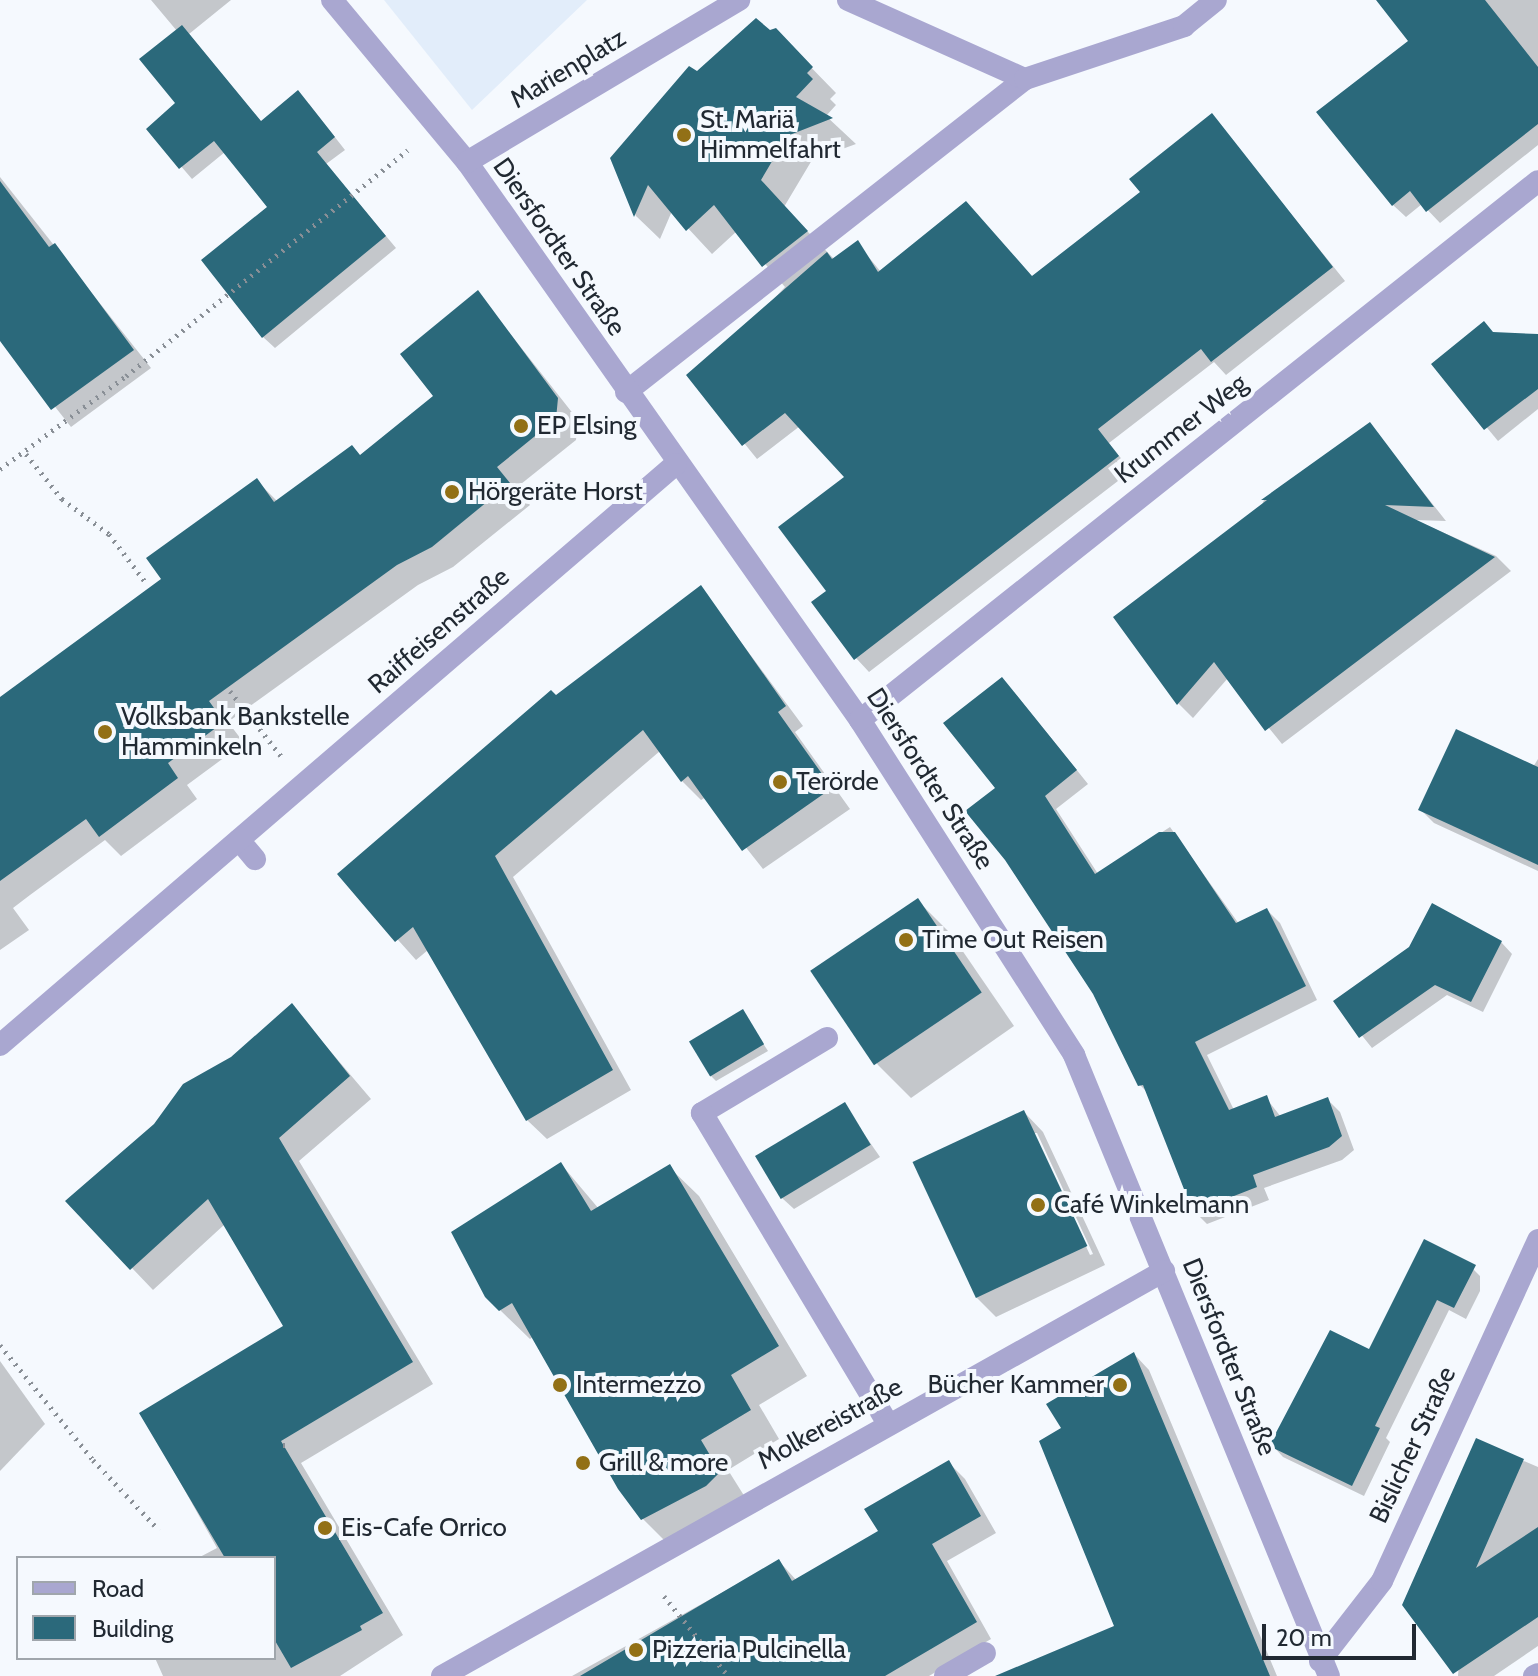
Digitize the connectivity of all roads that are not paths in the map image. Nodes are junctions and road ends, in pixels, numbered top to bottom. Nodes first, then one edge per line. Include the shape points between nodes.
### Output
1 (332, 0) edge
2 (739, 0) edge
3 (848, 0) edge
4 (1216, 0) edge
5 (1025, 79) junction
6 (467, 162) junction
7 (1538, 181) edge
8 (626, 392) junction
9 (676, 464) junction
10 (860, 720) junction
11 (239, 840) junction
12 (255, 859) dead end
13 (827, 1038) dead end
14 (0, 1045) edge
15 (1538, 1240) edge
16 (1164, 1271) junction
17 (888, 1424) junction
18 (985, 1653) dead end
19 (1324, 1668) edge
20 (442, 1676) edge
21 (945, 1676) edge

1 - 6 street, Diersfordter Straße
2 - 6 street, Marienplatz
3 - 5 street
4 - 5 street via 1184,26
5 - 8 street
6 - 8 street, Diersfordter Straße
7 - 10 street, Krummer Weg
8 - 9 street, Diersfordter Straße
9 - 10 street, Diersfordter Straße
9 - 11 street, Raiffeisenstraße
10 - 16 street, Diersfordter Straße via 1074,1055
11 - 12 street
11 - 14 street, Raiffeisenstraße
13 - 17 street via 702,1113
15 - 19 street, Bislicher Straße via 1382,1581
16 - 17 street, Molkereistraße
16 - 19 street, Diersfordter Straße
17 - 20 street, Molkereistraße
18 - 21 street

